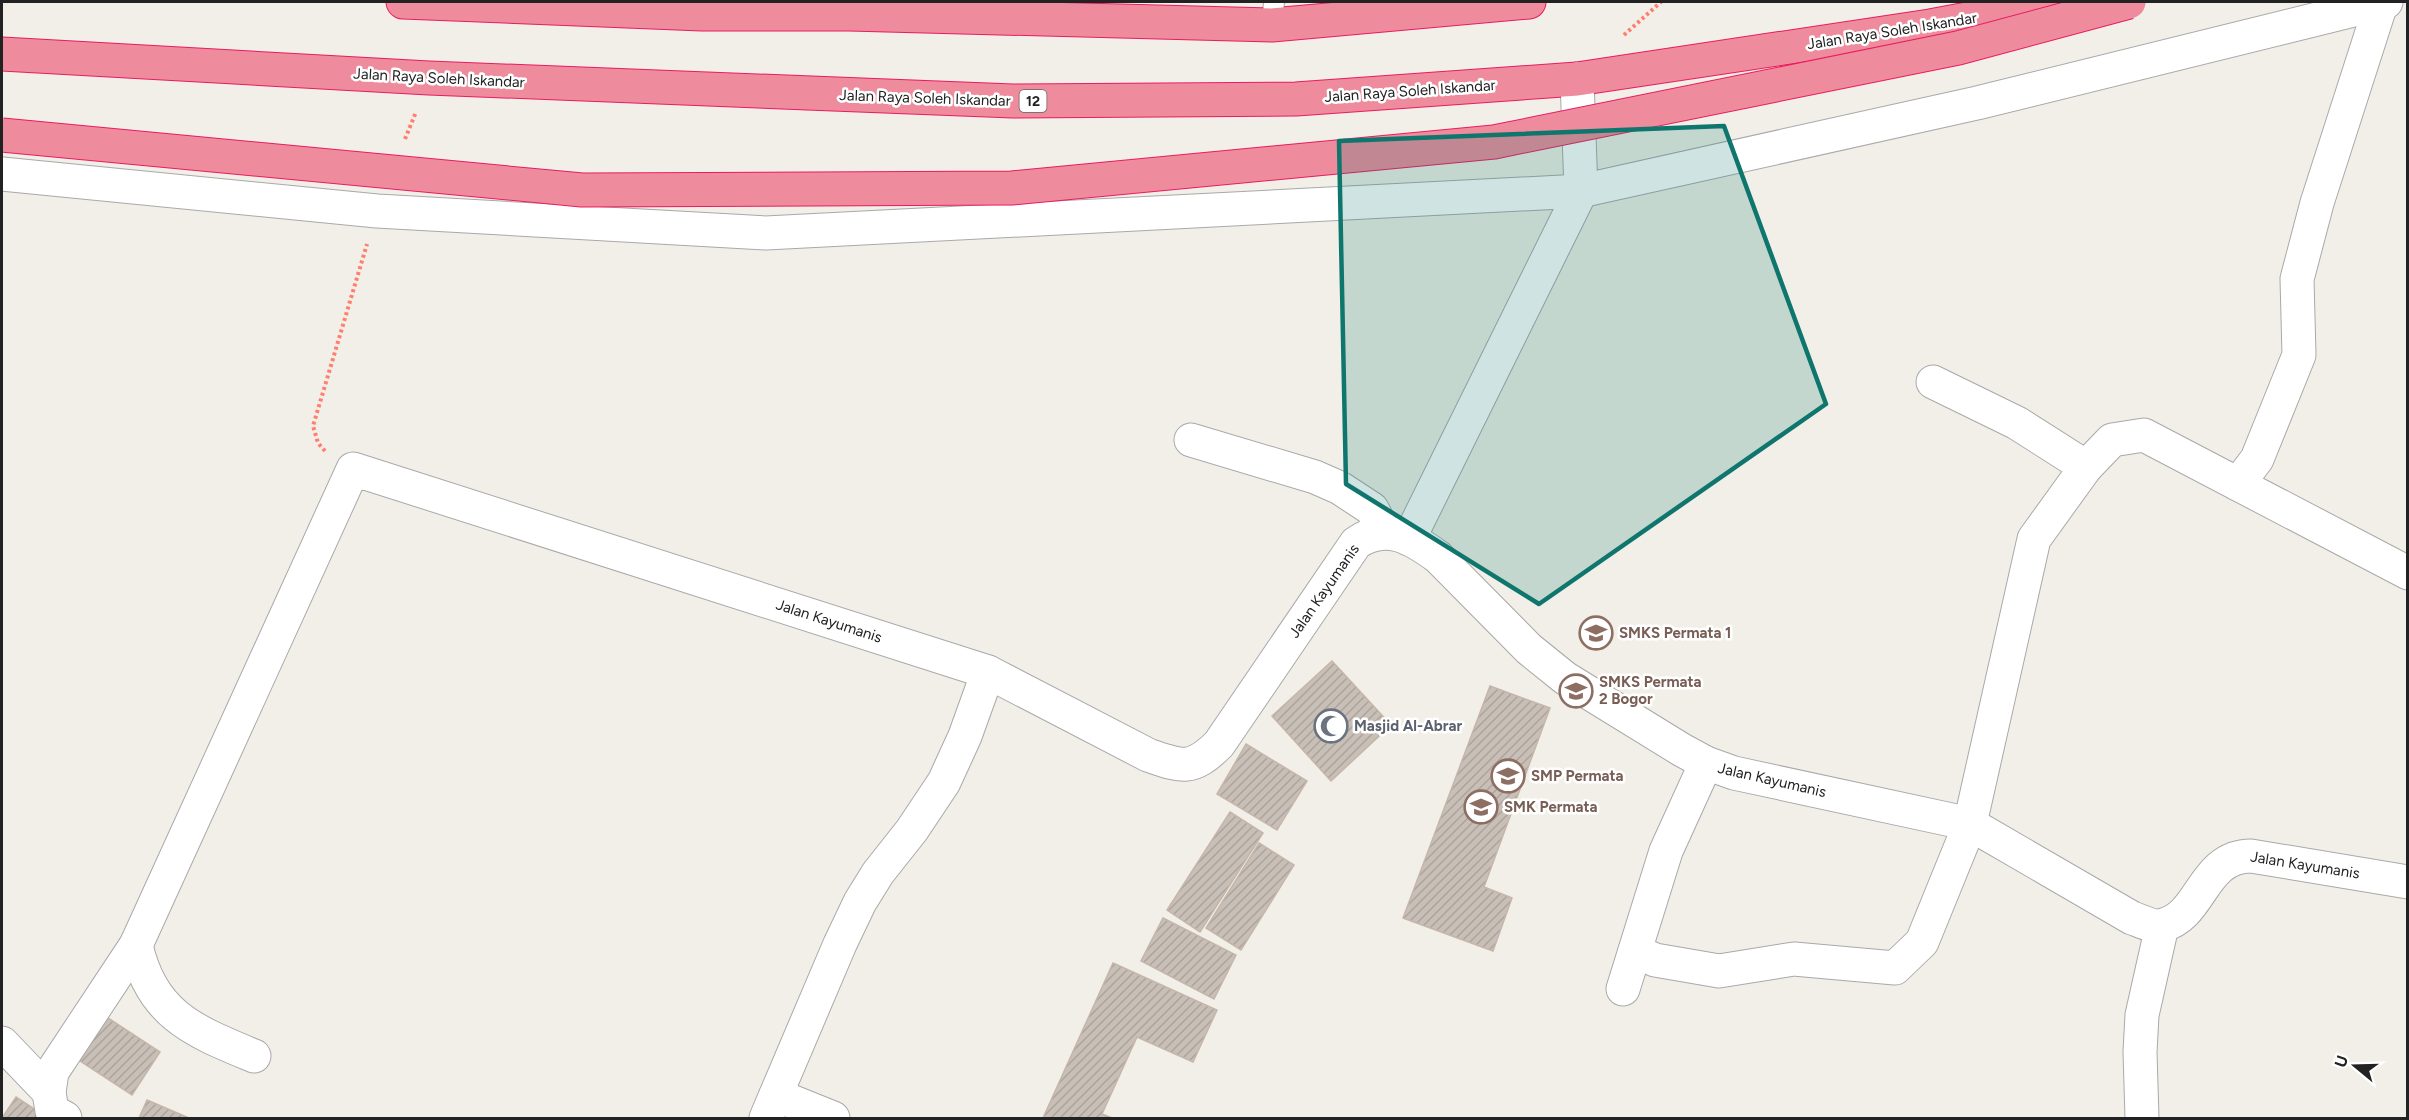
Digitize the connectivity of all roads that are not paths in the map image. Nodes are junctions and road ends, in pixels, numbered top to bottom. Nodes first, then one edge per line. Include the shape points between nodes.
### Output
1 (403, 2) edge
2 (1529, 2) edge
3 (2058, 2) edge
4 (2129, 2) edge
5 (2383, 3) edge
6 (851, 8) edge
7 (1273, 13) edge
8 (1929, 14) edge
9 (2, 54) edge
10 (1577, 79) junction
11 (2, 135) edge
12 (2, 174) edge
13 (1581, 191) junction
14 (1934, 382) dead end
15 (1191, 440) dead end
16 (2086, 467) junction
17 (2238, 484) junction
18 (1397, 536) junction
19 (2408, 573) edge
20 (988, 672) junction
21 (1706, 763) junction
22 (1970, 824) junction
23 (2408, 882) edge
24 (2162, 926) junction
25 (136, 945) junction
26 (1635, 951) junction
27 (1623, 988) dead end
28 (2, 1043) edge
29 (254, 1056) dead end
30 (57, 1106) edge
31 (771, 1107) edge
32 (833, 1119) edge
33 (2142, 1119) edge

1 - 6 highway via 702,14
2 - 7 highway
3 - 8 highway, Jalan Raya Soleh Iskandar / 12
4 - 11 highway, bridge via 1958,48 1494,142 1012,188 582,189
5 - 13 street via 1977,103
5 - 17 street via 2317,203 2297,279 2299,355 2257,459
6 - 7 highway
8 - 10 highway, Jalan Raya Soleh Iskandar / 12
9 - 10 highway, Jalan Raya Soleh Iskandar / 12 via 429,78 1013,101 1296,99
10 - 13 street
12 - 13 street via 377,211 766,233
13 - 18 street
14 - 16 street via 2017,423
15 - 18 street via 1340,488 1372,509
16 - 17 street via 2112,440 2144,435
16 - 22 street via 2034,539
17 - 19 street
18 - 20 street, Jalan Kayumanis via 1370,533 1356,543 1219,744 1206,758 1190,765 1148,755
18 - 21 street, Jalan Kayumanis via 1438,557 1545,664
20 - 25 street, Jalan Kayumanis via 353,469
20 - 31 street via 944,782 860,902
21 - 22 street, Jalan Kayumanis via 1734,773
21 - 26 street via 1666,851
22 - 24 street, Jalan Kayumanis via 2132,918
22 - 26 street via 1922,942 1895,968 1794,960 1719,971 1655,960
23 - 24 street, Jalan Kayumanis via 2239,856 2216,870 2183,913
24 - 33 street via 2142,1015
25 - 29 street via 145,979 158,999 209,1037
25 - 30 street via 52,1072
26 - 27 street
28 - 30 street
31 - 32 street

